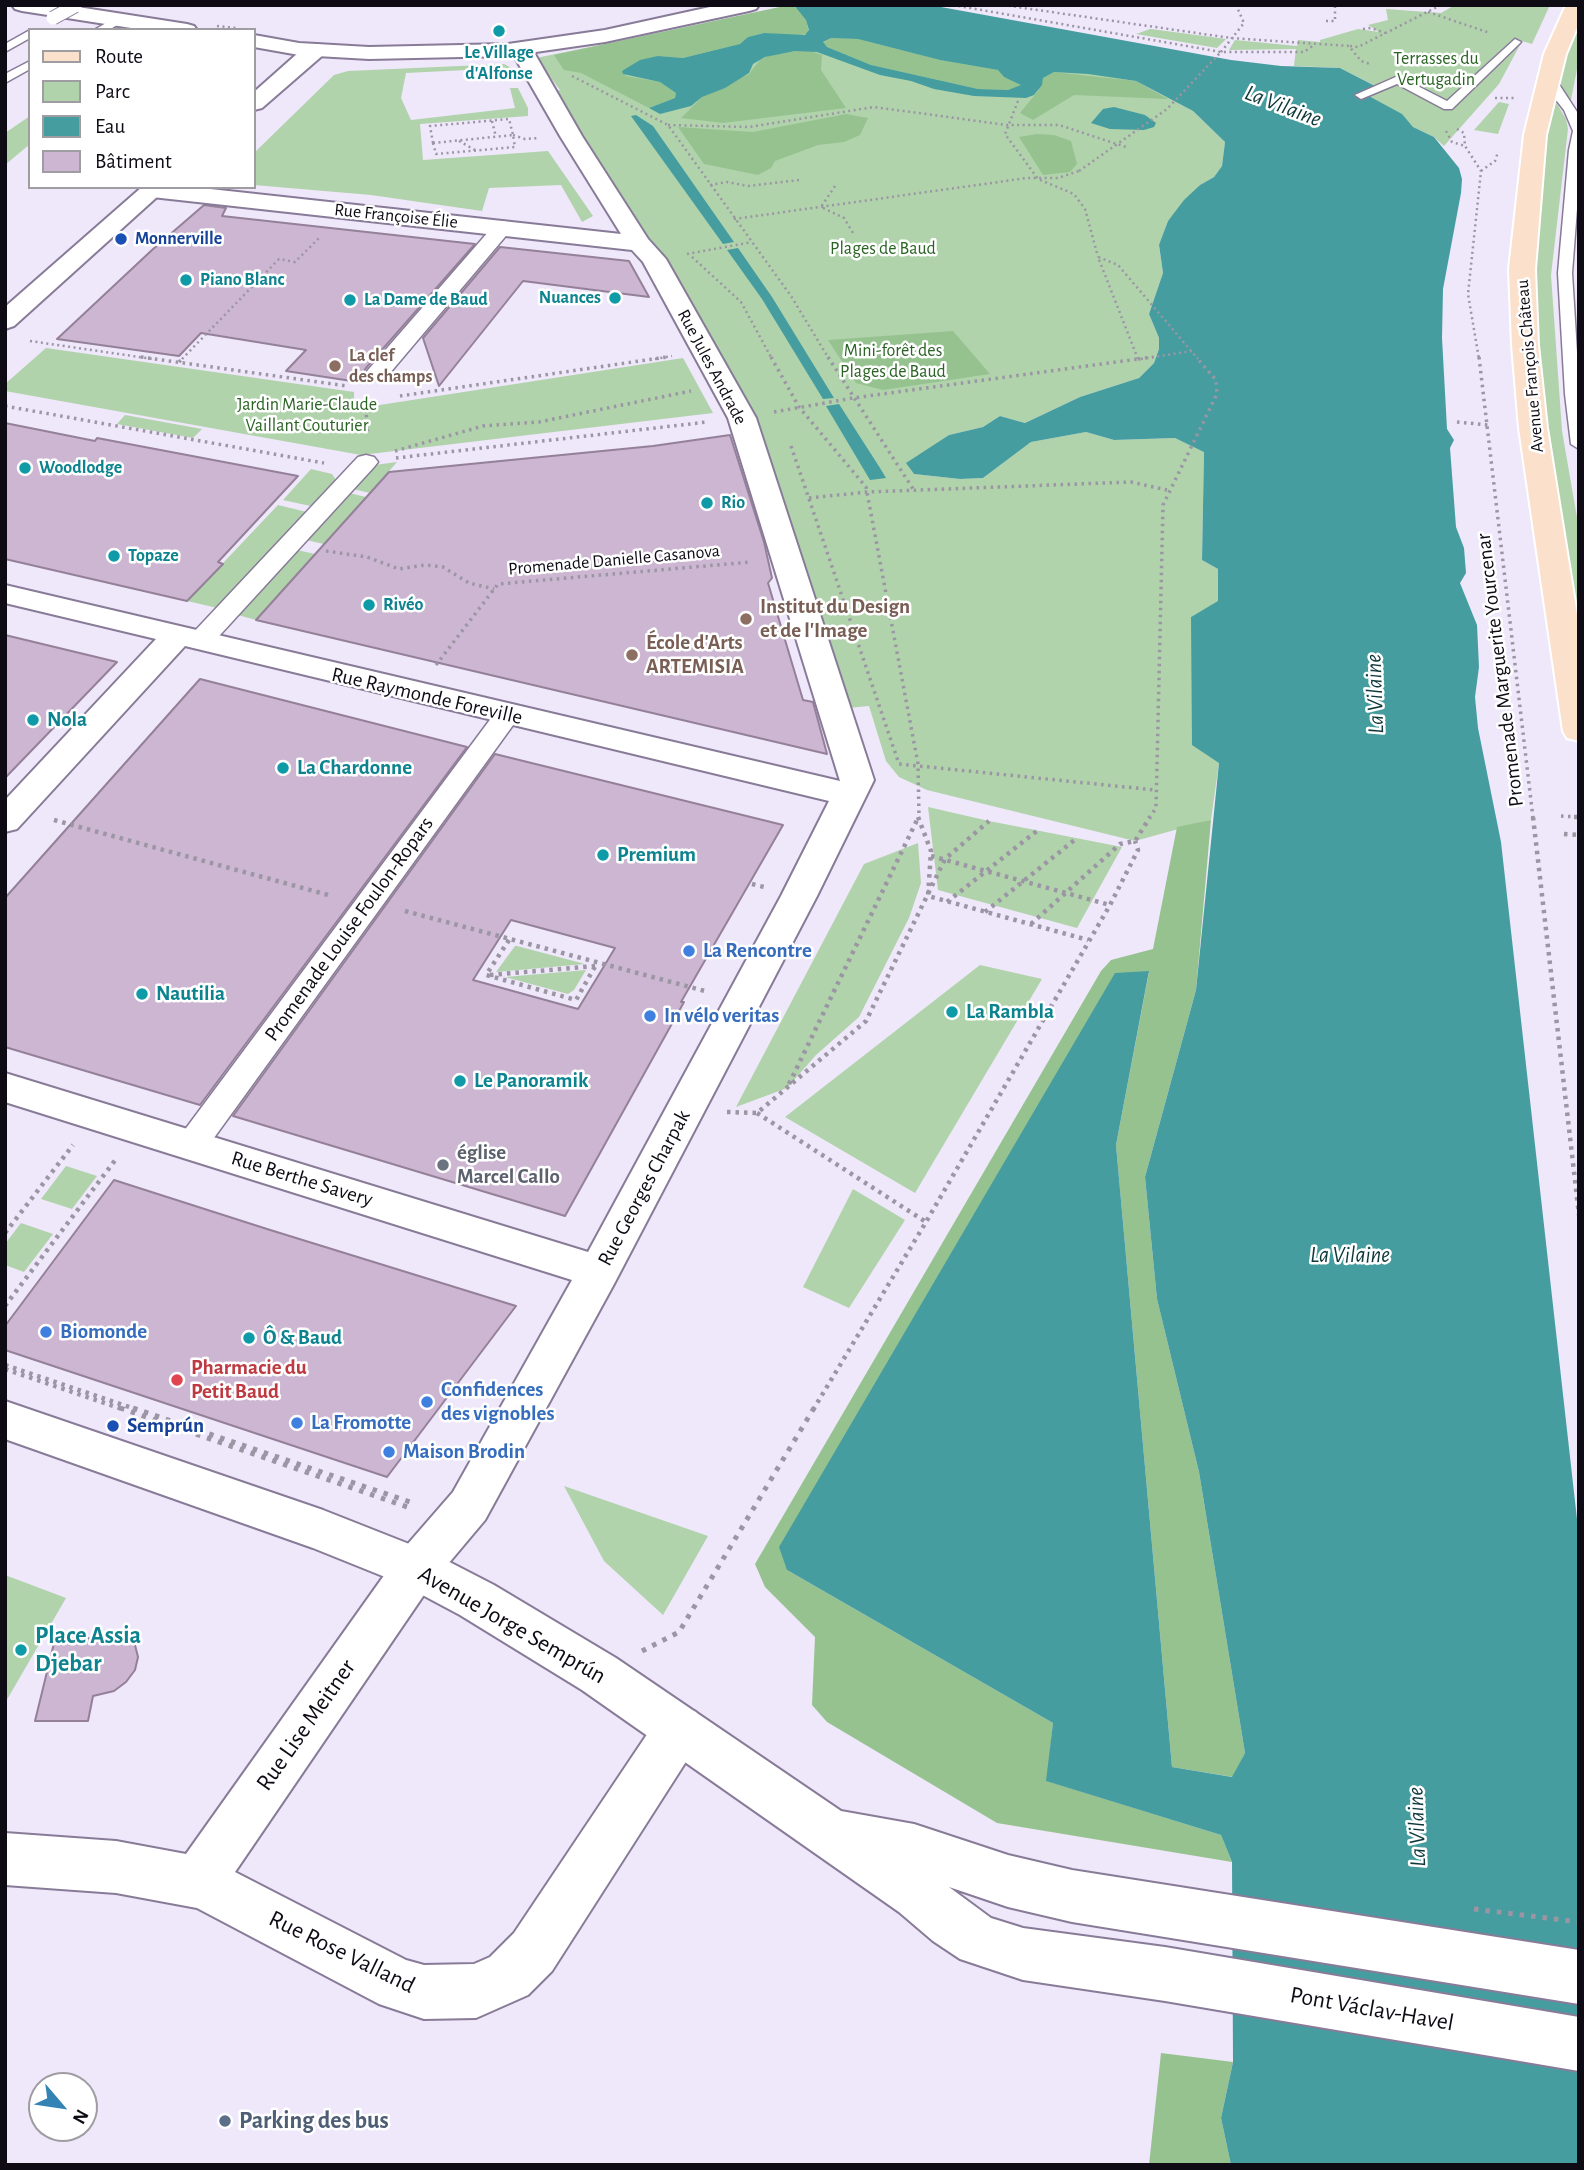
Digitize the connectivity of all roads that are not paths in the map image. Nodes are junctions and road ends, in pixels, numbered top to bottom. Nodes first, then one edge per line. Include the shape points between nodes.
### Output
1 (22, 5) edge
2 (75, 5) edge
3 (724, 5) edge
4 (750, 5) edge
5 (1576, 5) edge
6 (119, 20) junction
7 (37, 28) edge
8 (104, 28) edge
9 (173, 28) edge
10 (28, 34) edge
11 (256, 41) edge
12 (1515, 42) road end
13 (5, 49) edge
14 (489, 49) junction
15 (521, 49) junction
16 (315, 50) junction
17 (28, 65) edge
18 (1549, 78) junction
19 (5, 79) edge
20 (1361, 95) dead end
21 (256, 101) edge
22 (1579, 131) edge
23 (154, 189) edge
24 (503, 228) junction
25 (639, 243) junction
26 (12, 330) edge
27 (373, 382) road end
28 (1579, 444) edge
29 (373, 451) road end
30 (5, 594) edge
31 (189, 638) junction
32 (507, 715) junction
33 (1579, 731) edge
34 (850, 795) junction
35 (5, 821) edge
36 (5, 1087) edge
37 (192, 1144) junction
38 (599, 1272) junction
39 (5, 1420) edge
40 (416, 1568) junction
41 (679, 1729) junction
42 (831, 1834) junction
43 (5, 1859) edge
44 (197, 1882) junction
45 (1165, 1974) joint
46 (1579, 1977) edge
47 (1579, 2044) edge

1 - 6 street
2 - 7 lane, bridge
3 - 14 street
4 - 15 street
5 - 18 main road, Avenue François Château
6 - 8 lane
6 - 9 street
10 - 13 lane
11 - 16 street
12 - 20 lane via 1448,106 1398,80
14 - 15 street
14 - 16 street
15 - 25 street, Rue Jules Andrade
16 - 21 street
17 - 19 lane
18 - 22 lane
18 - 33 main road, Avenue François Château via 1529,179 1522,269 1525,345 1533,428
22 - 28 lane via 1565,273
23 - 24 street, Rue Françoise Élie
23 - 26 street
24 - 25 street, Rue Françoise Élie
24 - 27 street
25 - 34 street, Rue Jules Andrade via 654,259 741,418 857,780
29 - 31 street via 291,542
30 - 31 street, Rue Raymonde Foreville
31 - 32 street, Rue Raymonde Foreville
31 - 35 street
32 - 34 street, Rue Raymonde Foreville
32 - 37 street, Promenade Louise Foulon-Ropars
34 - 38 street, Rue Georges Charpak
36 - 37 street, Rue Berthe Savery
37 - 38 street, Rue Berthe Savery
38 - 40 street, Rue Georges Charpak via 461,1514
39 - 40 street, Avenue Jorge Semprún
40 - 41 street, Avenue Jorge Semprún via 497,1611
40 - 44 street, Rue Lise Meitner
41 - 42 street, Avenue Jorge Semprún
41 - 44 street, Rue Rose Valland via 533,1952 509,1976 476,1991 424,1992 398,1985
42 - 45 street, Avenue Jorge Semprún via 979,1940 1023,1954
42 - 46 street, Avenue Jorge Semprún via 914,1850 1039,1890
43 - 44 street, Rue Rose Valland via 116,1867
45 - 47 street, Pont Václav-Havel

